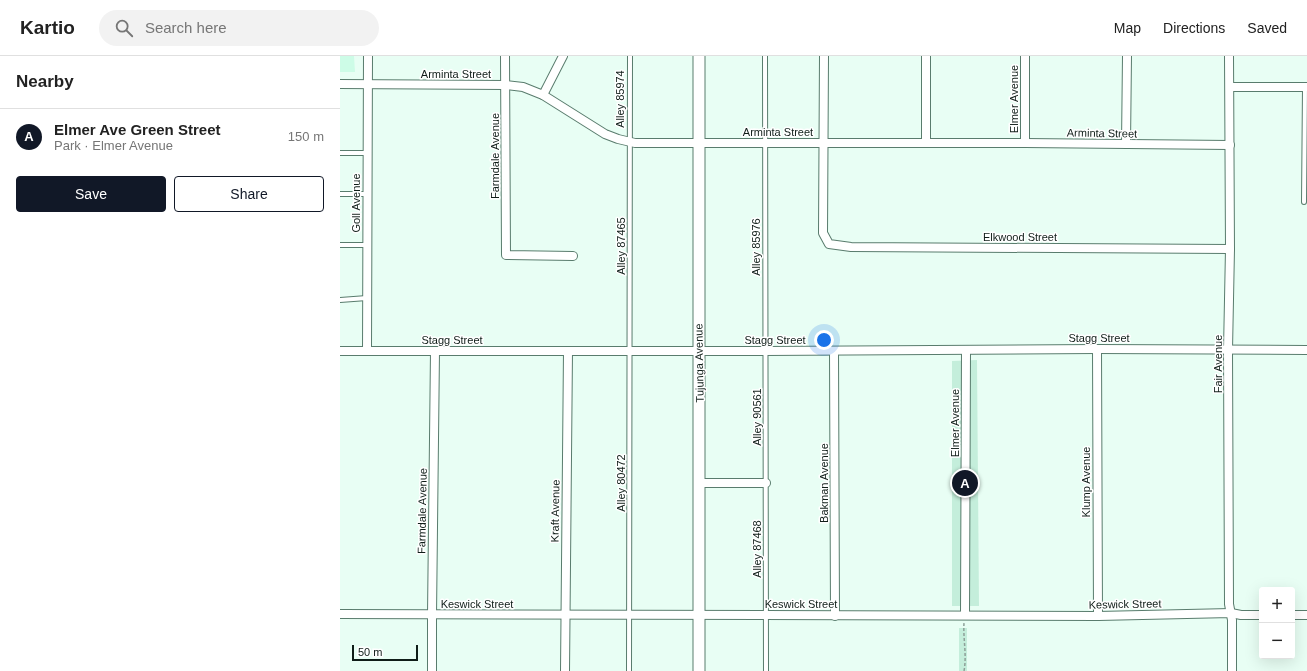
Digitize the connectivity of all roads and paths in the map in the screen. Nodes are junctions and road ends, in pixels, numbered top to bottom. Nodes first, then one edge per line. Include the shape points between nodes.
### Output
1 (368, 56) edge
2 (505, 56) edge
3 (563, 56) edge
4 (630, 56) edge
5 (699, 56) edge
6 (765, 56) edge
7 (824, 56) edge
8 (926, 56) edge
9 (1025, 56) edge
10 (1127, 56) edge
11 (1229, 56) edge
12 (340, 84) edge
13 (368, 85) junction
14 (506, 85) junction
15 (1230, 87) junction
16 (1306, 87) edge
17 (543, 95) junction
18 (629, 142) junction
19 (700, 143) junction
20 (765, 143) junction
21 (824, 143) junction
22 (926, 143) junction
23 (1024, 143) junction
24 (1126, 144) junction
25 (1230, 145) junction
26 (340, 153) edge
27 (368, 153) junction
28 (340, 194) edge
29 (367, 194) junction
30 (1304, 202) dead end
31 (340, 245) edge
32 (367, 245) junction
33 (1230, 249) junction
34 (573, 256) dead end
35 (367, 298) junction
36 (340, 300) edge
37 (1097, 349) junction
38 (966, 350) junction
39 (1228, 350) junction
40 (1307, 350) edge
41 (340, 351) edge
42 (367, 351) junction
43 (435, 351) junction
44 (568, 351) junction
45 (630, 351) junction
46 (698, 351) junction
47 (765, 351) junction
48 (834, 351) junction
49 (699, 483) junction
50 (766, 483) junction
51 (1231, 613) junction
52 (340, 614) edge
53 (432, 615) junction
54 (565, 615) junction
55 (629, 615) junction
56 (699, 615) junction
57 (766, 615) junction
58 (965, 615) junction
59 (1259, 615) edge
60 (1295, 615) edge
61 (1307, 615) edge
62 (835, 616) junction
63 (1098, 616) junction
64 (432, 671) edge
65 (565, 671) edge
66 (629, 671) edge
67 (699, 671) edge
68 (766, 671) edge
69 (964, 671) edge
70 (1232, 671) edge

1 - 13 street, Goll Avenue
2 - 14 street, Farmdale Avenue
3 - 17 street
4 - 18 lane, Alley 85974
5 - 19 street, Tujunga Avenue
6 - 20 lane, Alley 85976
7 - 21 street
8 - 22 street
9 - 23 street, Elmer Avenue
10 - 24 street
11 - 15 street, Fair Avenue
12 - 13 street, Arminta Street
13 - 14 street, Arminta Street
13 - 27 street, Goll Avenue
14 - 17 street, Arminta Street via 523,87
14 - 34 street, Farmdale Avenue via 506,255
15 - 16 street
15 - 25 street, Fair Avenue
16 - 30 lane
17 - 18 street, Arminta Street via 605,134
18 - 19 street, Arminta Street
18 - 45 lane, Alley 87465
19 - 20 street, Arminta Street
19 - 46 street, Tujunga Avenue
20 - 21 street, Arminta Street
20 - 47 lane, Alley 85976
21 - 22 street, Arminta Street
21 - 33 street, Elkwood Street via 823,233 829,244 852,247
22 - 23 street, Arminta Street
23 - 24 street, Arminta Street
24 - 25 street, Arminta Street
25 - 33 street, Fair Avenue
26 - 27 lane
27 - 29 street, Goll Avenue
28 - 29 lane
29 - 32 street, Goll Avenue
31 - 32 lane
32 - 35 street, Goll Avenue
33 - 39 street, Fair Avenue
35 - 36 lane
35 - 42 street, Goll Avenue
37 - 38 street, Stagg Street
37 - 39 street, Stagg Street
37 - 63 street, Klump Avenue
38 - 48 street, Stagg Street
38 - 58 street, Elmer Avenue
39 - 40 street, Stagg Street
39 - 51 street, Fair Avenue
41 - 42 street, Stagg Street
42 - 43 street, Stagg Street
43 - 44 street, Stagg Street
43 - 53 street, Farmdale Avenue
44 - 45 street, Stagg Street
44 - 54 street, Kraft Avenue
45 - 46 street, Stagg Street
45 - 55 lane, Alley 80472
46 - 47 street, Stagg Street
46 - 49 street, Tujunga Avenue
47 - 48 street, Stagg Street
47 - 50 lane, Alley 90561
48 - 62 street, Bakman Avenue
49 - 50 street
49 - 56 street, Tujunga Avenue
50 - 57 lane, Alley 87468
51 - 59 street, Keswick Street
51 - 63 street, Keswick Street
51 - 70 street, Fair Avenue
52 - 53 street, Keswick Street
53 - 54 street, Keswick Street
53 - 64 street, Farmdale Avenue
54 - 55 street, Keswick Street
54 - 65 street, Kraft Avenue
55 - 56 street, Keswick Street
55 - 66 lane, Alley 80472
56 - 57 street, Keswick Street
56 - 67 street, Tujunga Avenue
57 - 62 street, Keswick Street
57 - 68 lane, Alley 87468
58 - 62 street, Keswick Street
58 - 63 street, Keswick Street
58 - 69 path
60 - 61 street

